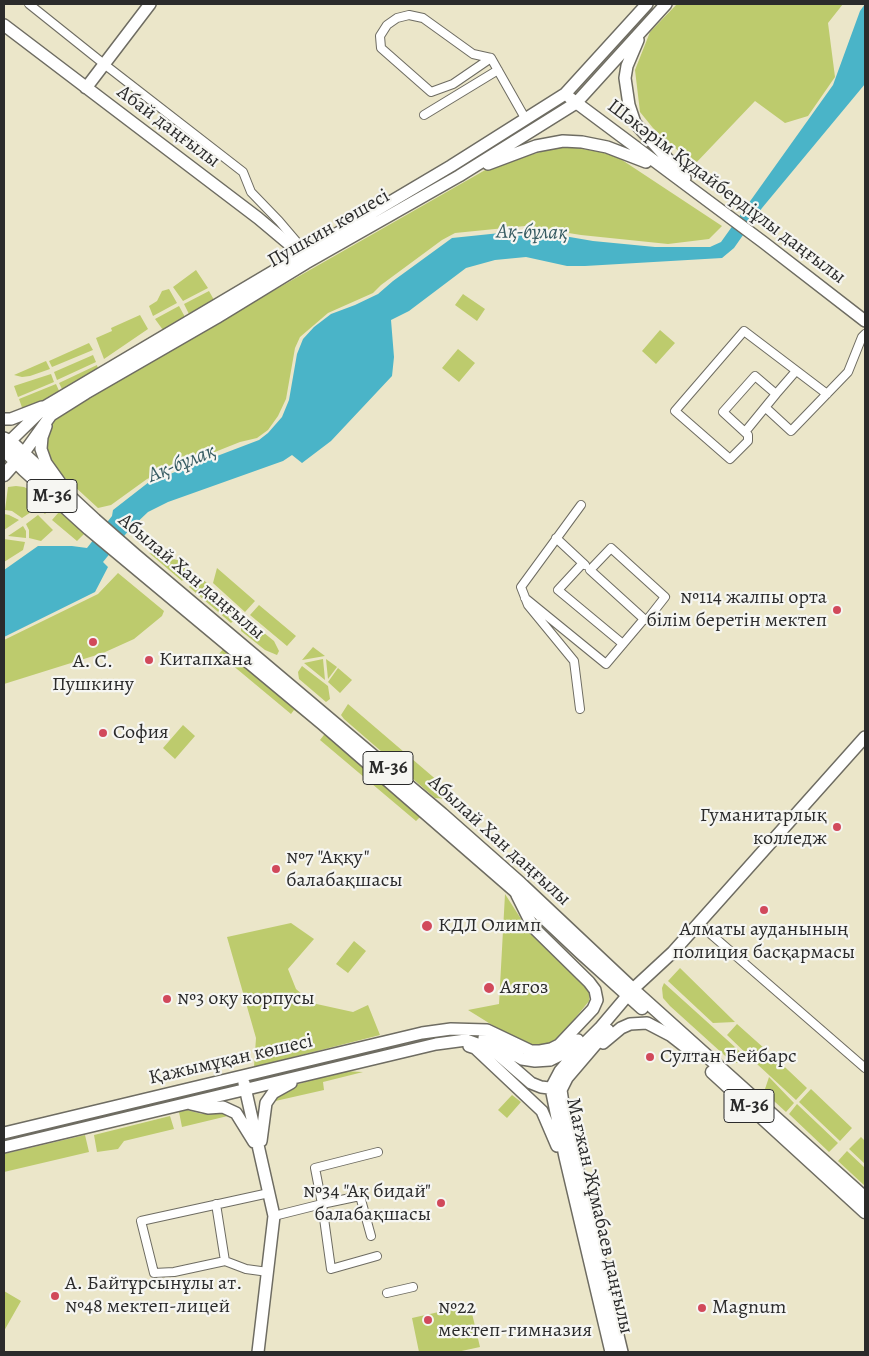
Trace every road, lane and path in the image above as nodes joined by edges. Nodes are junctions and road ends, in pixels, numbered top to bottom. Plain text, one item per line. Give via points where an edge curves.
1 (29, 4) edge
2 (150, 4) edge
3 (647, 4) edge
4 (666, 4) edge
5 (4, 25) edge
6 (643, 29) junction
7 (491, 58) junction
8 (104, 64) junction
9 (498, 70) junction
10 (86, 88) junction
11 (565, 94) junction
12 (576, 103) junction
13 (424, 116) dead end
14 (525, 118) junction
15 (665, 171) junction
16 (459, 176) junction
17 (699, 195) junction
18 (306, 258) junction
19 (865, 321) edge
20 (865, 334) edge
21 (796, 370) junction
22 (776, 394) junction
23 (827, 394) junction
24 (766, 408) junction
25 (48, 411) junction
26 (4, 419) edge
27 (745, 432) junction
28 (5, 444) edge
29 (19, 458) junction
30 (4, 475) edge
31 (71, 498) junction
32 (581, 505) dead end
33 (92, 524) junction
34 (556, 538) junction
35 (132, 558) junction
36 (583, 563) junction
37 (590, 570) junction
38 (525, 598) junction
39 (644, 619) junction
40 (623, 644) junction
41 (580, 709) dead end
42 (865, 737) edge
43 (513, 889) junction
44 (698, 923) junction
45 (633, 994) junction
46 (608, 1017) junction
47 (468, 1028) junction
48 (453, 1041) junction
49 (491, 1049) junction
50 (688, 1049) junction
51 (587, 1054) junction
52 (865, 1068) edge
53 (243, 1076) junction
54 (299, 1078) junction
55 (556, 1089) junction
56 (246, 1090) junction
57 (189, 1104) junction
58 (4, 1133) edge
59 (4, 1147) edge
60 (260, 1152) junction
61 (378, 1152) dead end
62 (565, 1157) junction
63 (269, 1193) junction
64 (865, 1198) edge
65 (216, 1204) junction
66 (322, 1204) junction
67 (865, 1212) edge
68 (274, 1216) junction
69 (372, 1236) dead end
70 (377, 1256) dead end
71 (225, 1261) junction
72 (268, 1272) junction
73 (413, 1287) dead end
74 (387, 1293) dead end
75 (258, 1352) edge
76 (611, 1352) edge
77 (622, 1352) edge

1 - 8 street
2 - 8 main road
3 - 11 main road, Пушкин көшесі
4 - 6 main road, Пушкин көшесі
5 - 10 main road, Абай даңғылы
6 - 12 main road, Пушкин көшесі
6 - 17 main road via 627,66 625,78 629,104 636,123
7 - 7 street via 473,54 423,18 408,15 396,18 380,36 381,48 431,92 452,84
7 - 9 street
8 - 10 main road
8 - 18 street via 243,172 250,192 279,221
9 - 13 street
9 - 14 street
10 - 18 main road, Абай даңғылы
11 - 12 main road, Шәкәрім Құдайбердіұлы даңғылы
11 - 14 main road, Пушкин көшесі
12 - 15 main road, Шәкәрім Құдайбердіұлы даңғылы
12 - 16 main road, Пушкин көшесі
14 - 18 main road, Пушкин көшесі
15 - 16 main road via 607,147 563,141 536,146
15 - 17 main road, Шәкәрім Құдайбердіұлы даңғылы
16 - 18 main road, Пушкин көшесі
17 - 19 main road, Шәкәрім Құдайбердіұлы даңғылы
18 - 25 main road, Пушкин көшесі
20 - 23 street via 848,372
21 - 22 street
21 - 23 street
21 - 27 street via 744,331 675,411 730,460 748,441
22 - 24 street
22 - 27 street via 755,376 723,412
23 - 24 street via 791,431
24 - 27 street
25 - 26 main road
25 - 28 main road, Пушкин көшесі
25 - 29 main road, Пушкин көшесі
25 - 31 main road via 41,449 46,463
28 - 29 main road, Абылай Хан даңғылы
29 - 30 main road, Пушкин көшесі / M-36
29 - 31 main road, Абылай Хан даңғылы / M-36
29 - 33 main road, Абылай Хан даңғылы / M-36
31 - 33 main road, Абылай Хан даңғылы / M-36
32 - 34 street
33 - 35 main road, Абылай Хан даңғылы / M-36
34 - 36 street
34 - 38 street via 521,587
35 - 43 main road, Абылай Хан даңғылы / M-36
35 - 45 main road, Абылай Хан даңғылы / M-36 via 442,814 520,883
36 - 37 street
36 - 40 street via 558,590
37 - 39 street
37 - 39 street via 611,548 665,597 647,620
38 - 40 street via 606,664
38 - 41 street via 574,661
39 - 40 street
42 - 44 main road
43 - 45 main road, Абылай Хан даңғылы / M-36
43 - 47 main road, Қажымұқан көшесі via 533,927 589,982 597,1000 593,1009 559,1045 540,1052 523,1048 487,1030
44 - 45 main road
44 - 52 street
45 - 46 main road
45 - 50 main road, Абылай Хан даңғылы / M-36
45 - 51 main road, Мағжан Жұмабаев даңғылы
45 - 64 main road, Абылай Хан даңғылы / M-36
46 - 47 main road via 597,1021 560,1056 543,1061 522,1059
46 - 55 main road via 560,1071
47 - 49 main road
47 - 53 main road, Қажымұқан көшесі via 424,1033
48 - 49 main road via 466,1040
48 - 54 main road, Қажымұқан көшесі
48 - 62 main road via 475,1048 542,1111
49 - 55 main road via 532,1083
50 - 51 main road via 657,1027 639,1023 621,1028
50 - 67 main road, Абылай Хан даңғылы / M-36
51 - 55 main road, Мағжан Жұмабаев даңғылы
53 - 56 main road
53 - 58 main road, Қажымұқан көшесі
54 - 56 main road, Қажымұқан көшесі
54 - 60 main road via 273,1094 266,1103
55 - 62 main road, Мағжан Жұмабаев даңғылы
55 - 77 main road, Мағжан Жұмабаев даңғылы
56 - 57 main road, Қажымұқан көшесі
56 - 60 main road
57 - 59 main road, Қажымұқан көшесі
57 - 60 main road via 223,1107 236,1113
60 - 63 main road
61 - 66 street via 315,1168
62 - 76 main road, Мағжан Жұмабаев даңғылы
63 - 65 street
63 - 68 main road
65 - 71 street
65 - 71 street via 141,1221 154,1273
66 - 68 street
66 - 69 street via 360,1196
66 - 70 street via 331,1269
68 - 72 main road
71 - 72 street via 246,1269
72 - 75 main road
73 - 74 street

